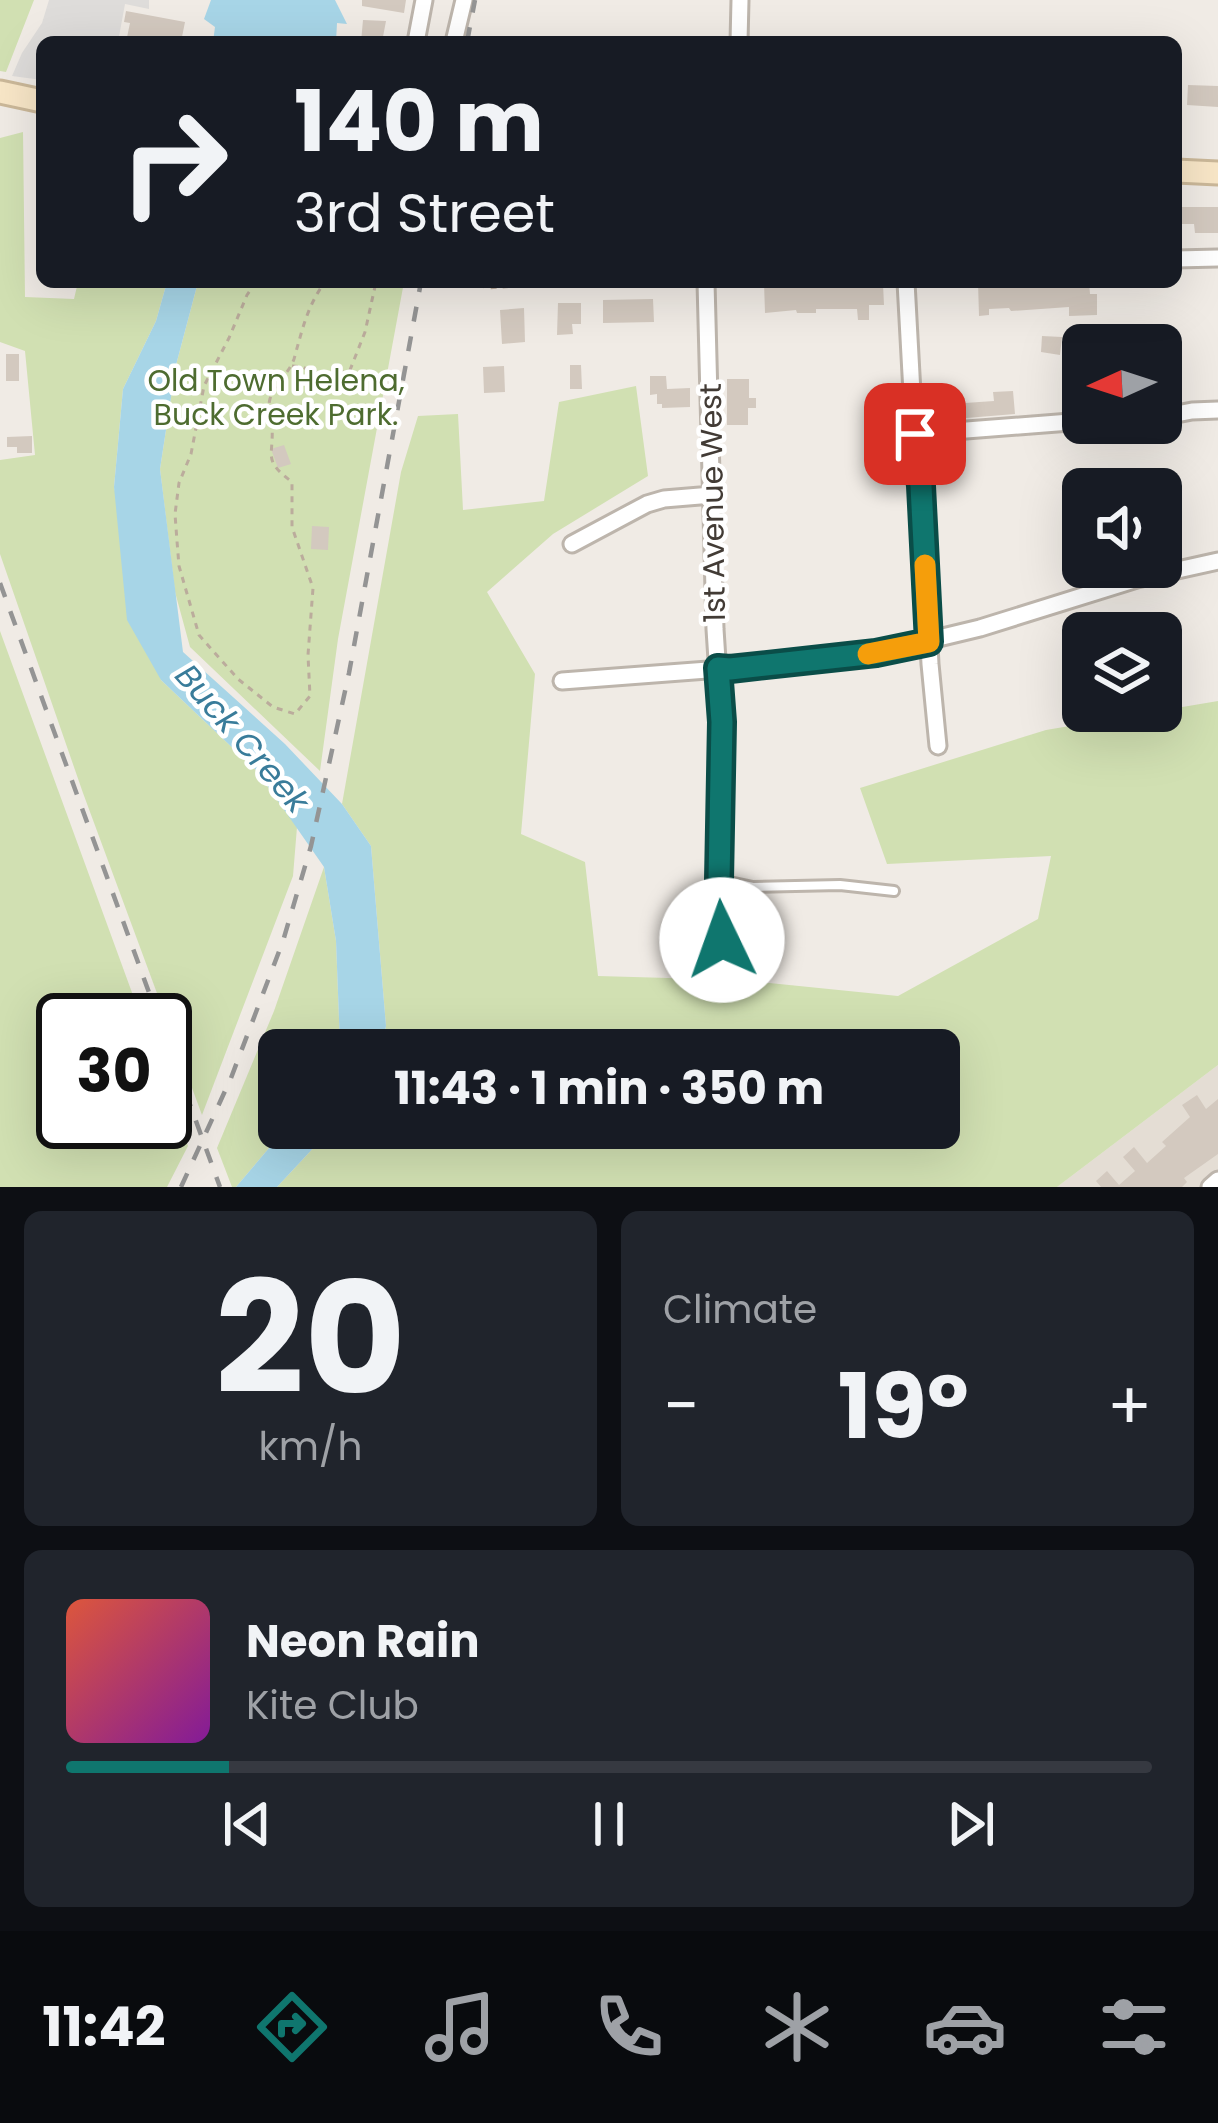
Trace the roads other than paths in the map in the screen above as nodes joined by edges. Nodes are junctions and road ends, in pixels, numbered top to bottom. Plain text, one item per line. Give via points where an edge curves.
1 (424, 0) edge
2 (464, 0) edge
3 (740, 0) edge
4 (417, 36) edge
5 (455, 36) edge
6 (739, 36) edge
7 (0, 92) edge
8 (36, 99) edge
9 (1182, 171) edge
10 (1218, 173) edge
11 (1218, 258) edge
12 (1182, 259) edge
13 (706, 288) edge
14 (906, 288) edge
15 (1218, 410) edge
16 (1182, 413) edge
17 (1062, 423) edge
18 (915, 434) junction
19 (712, 495) junction
20 (572, 544) dead end
21 (1218, 561) edge
22 (929, 642) junction
23 (718, 668) junction
24 (562, 681) dead end
25 (938, 746) dead end
26 (719, 880) junction
27 (894, 891) dead end
28 (722, 940) dead end
29 (1218, 1180) edge
30 (1210, 1187) edge

1 - 4 street
2 - 5 street
3 - 6 street
7 - 8 main road
9 - 10 main road
11 - 12 street
13 - 19 street, 1st Avenue West
14 - 18 street
15 - 16 street
17 - 18 street
18 - 22 street
19 - 20 street via 646,504
19 - 23 street, 1st Avenue West
21 - 22 street
22 - 23 street
22 - 25 street
23 - 24 street
23 - 26 street, 1st Avenue West
26 - 27 lane
26 - 28 street, 1st Avenue West
29 - 30 street

